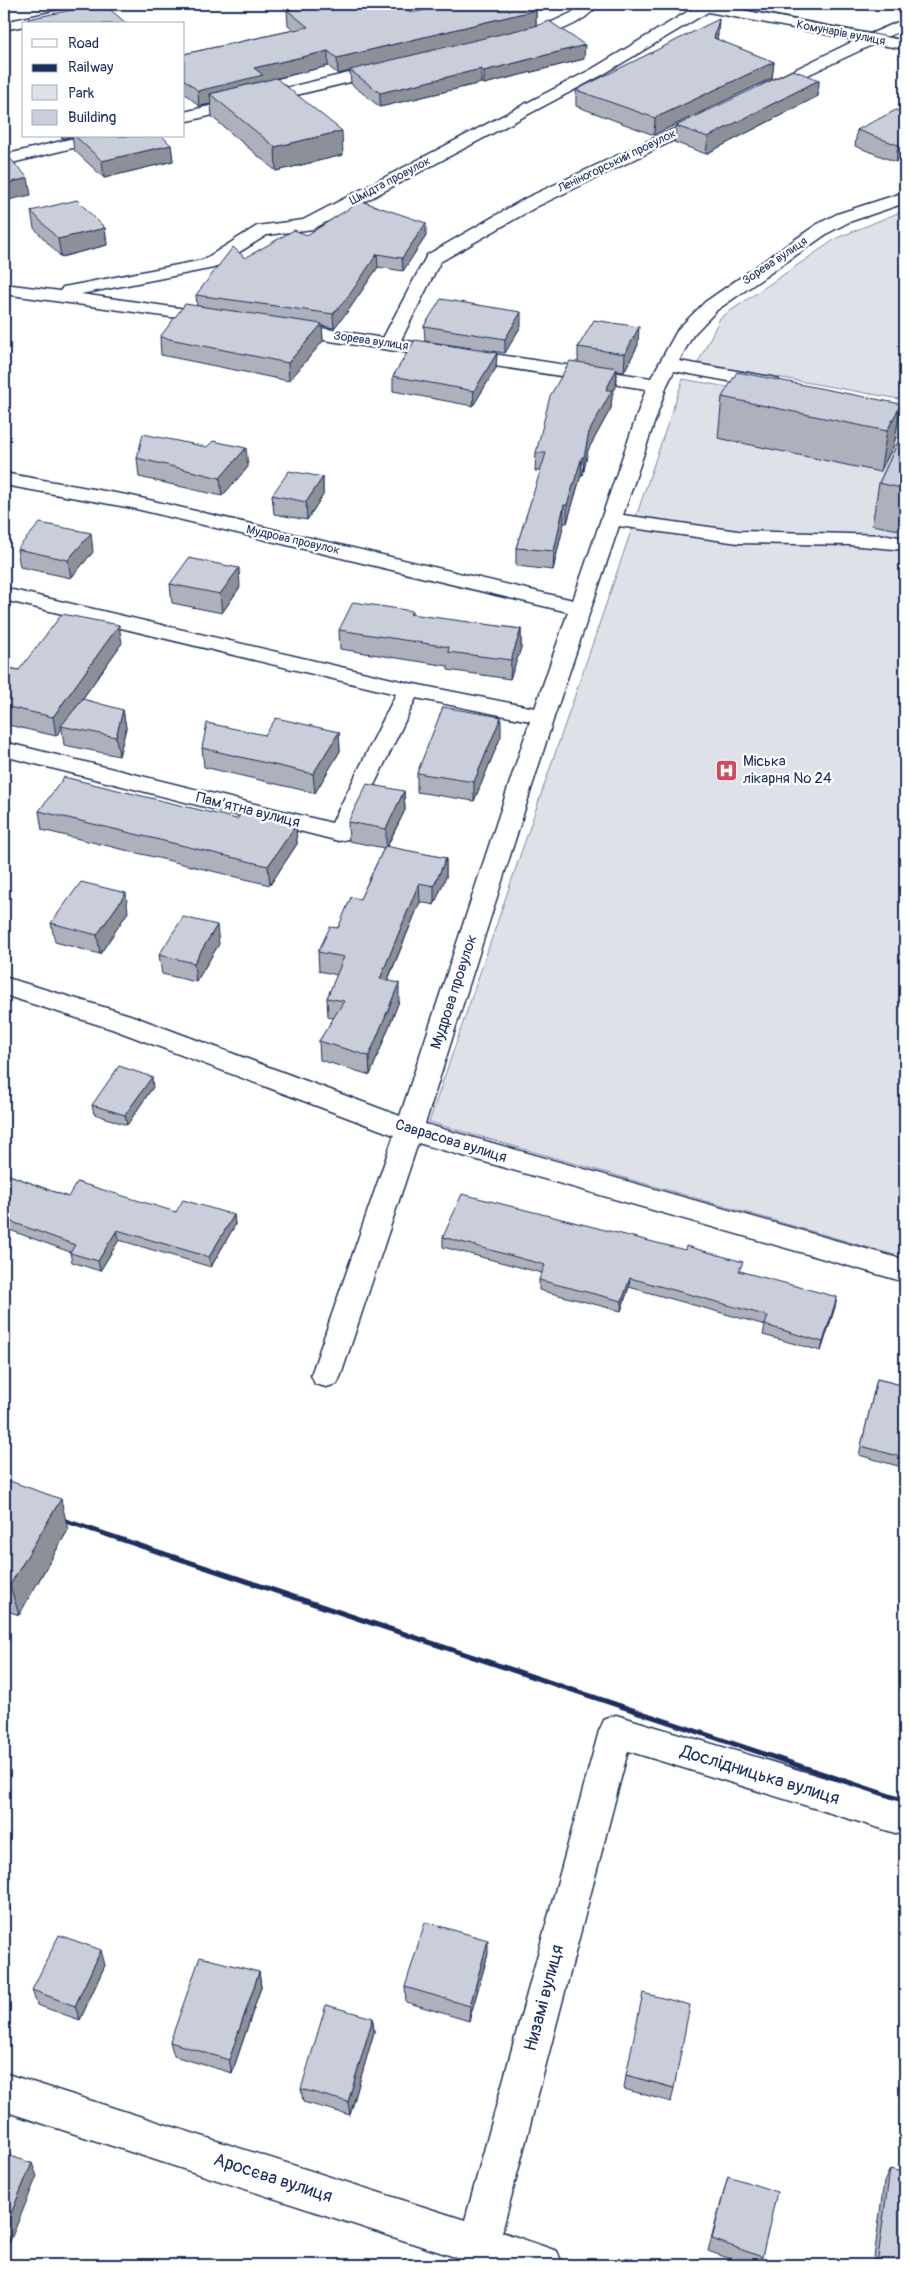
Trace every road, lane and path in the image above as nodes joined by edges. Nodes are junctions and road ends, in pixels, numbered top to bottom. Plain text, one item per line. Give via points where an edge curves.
1 (110, 4) edge
2 (591, 4) edge
3 (759, 4) edge
4 (701, 5) edge
5 (22, 22) edge
6 (23, 22) edge
7 (4, 26) edge
8 (900, 28) edge
9 (872, 39) junction
10 (504, 41) edge
11 (905, 45) edge
12 (398, 66) edge
13 (756, 95) edge
14 (720, 112) edge
15 (185, 117) edge
16 (95, 138) edge
17 (4, 160) edge
18 (905, 197) edge
19 (4, 289) edge
20 (47, 295) junction
21 (233, 321) edge
22 (262, 325) edge
23 (390, 343) junction
24 (662, 375) junction
25 (791, 387) edge
26 (4, 479) edge
27 (611, 519) junction
28 (905, 544) edge
29 (4, 594) edge
30 (580, 608) junction
31 (409, 690) junction
32 (543, 717) junction
33 (4, 749) edge
34 (4, 986) edge
35 (409, 1130) junction
36 (905, 1271) edge
37 (326, 1375) dead end
38 (616, 1731) joint
39 (905, 1819) edge
40 (4, 2092) edge
41 (476, 2254) edge
42 (543, 2265) edge

1 - 6 street
2 - 10 street via 581,14 534,34
3 - 8 street, Комунарів вулиця
4 - 9 street, Комунарів вулиця
4 - 20 street, Шмідта провулок via 597,72 307,225 263,230 208,264
5 - 7 street
8 - 9 street
9 - 11 street, Комунарів вулиця
9 - 13 street
12 - 15 street
14 - 23 street, Леніногорський провулок via 532,202 433,259
16 - 17 street
18 - 24 street, Зорева вулиця via 843,218 822,229 711,306 685,333
19 - 20 street
20 - 21 street
22 - 23 street, Зорева вулиця
23 - 24 street, Зорева вулиця
24 - 25 street
24 - 27 street, Мудрова провулок
26 - 30 street, Мудрова провулок via 132,502
27 - 28 street via 754,538 876,539
27 - 30 street, Мудрова провулок
29 - 31 street
30 - 32 street, Мудрова провулок
31 - 32 street
31 - 33 street, Пам’ятна вулиця via 339,833
32 - 35 street, Мудрова провулок
34 - 35 street, Саврасова вулиця via 121,1022
35 - 36 street, Саврасова вулиця
35 - 37 street, Мудрова провулок
38 - 39 street, Дослідницька вулиця
38 - 41 street, Низамі вулиця
40 - 41 street, Аросєва вулиця
41 - 42 street, Аросєва вулиця

